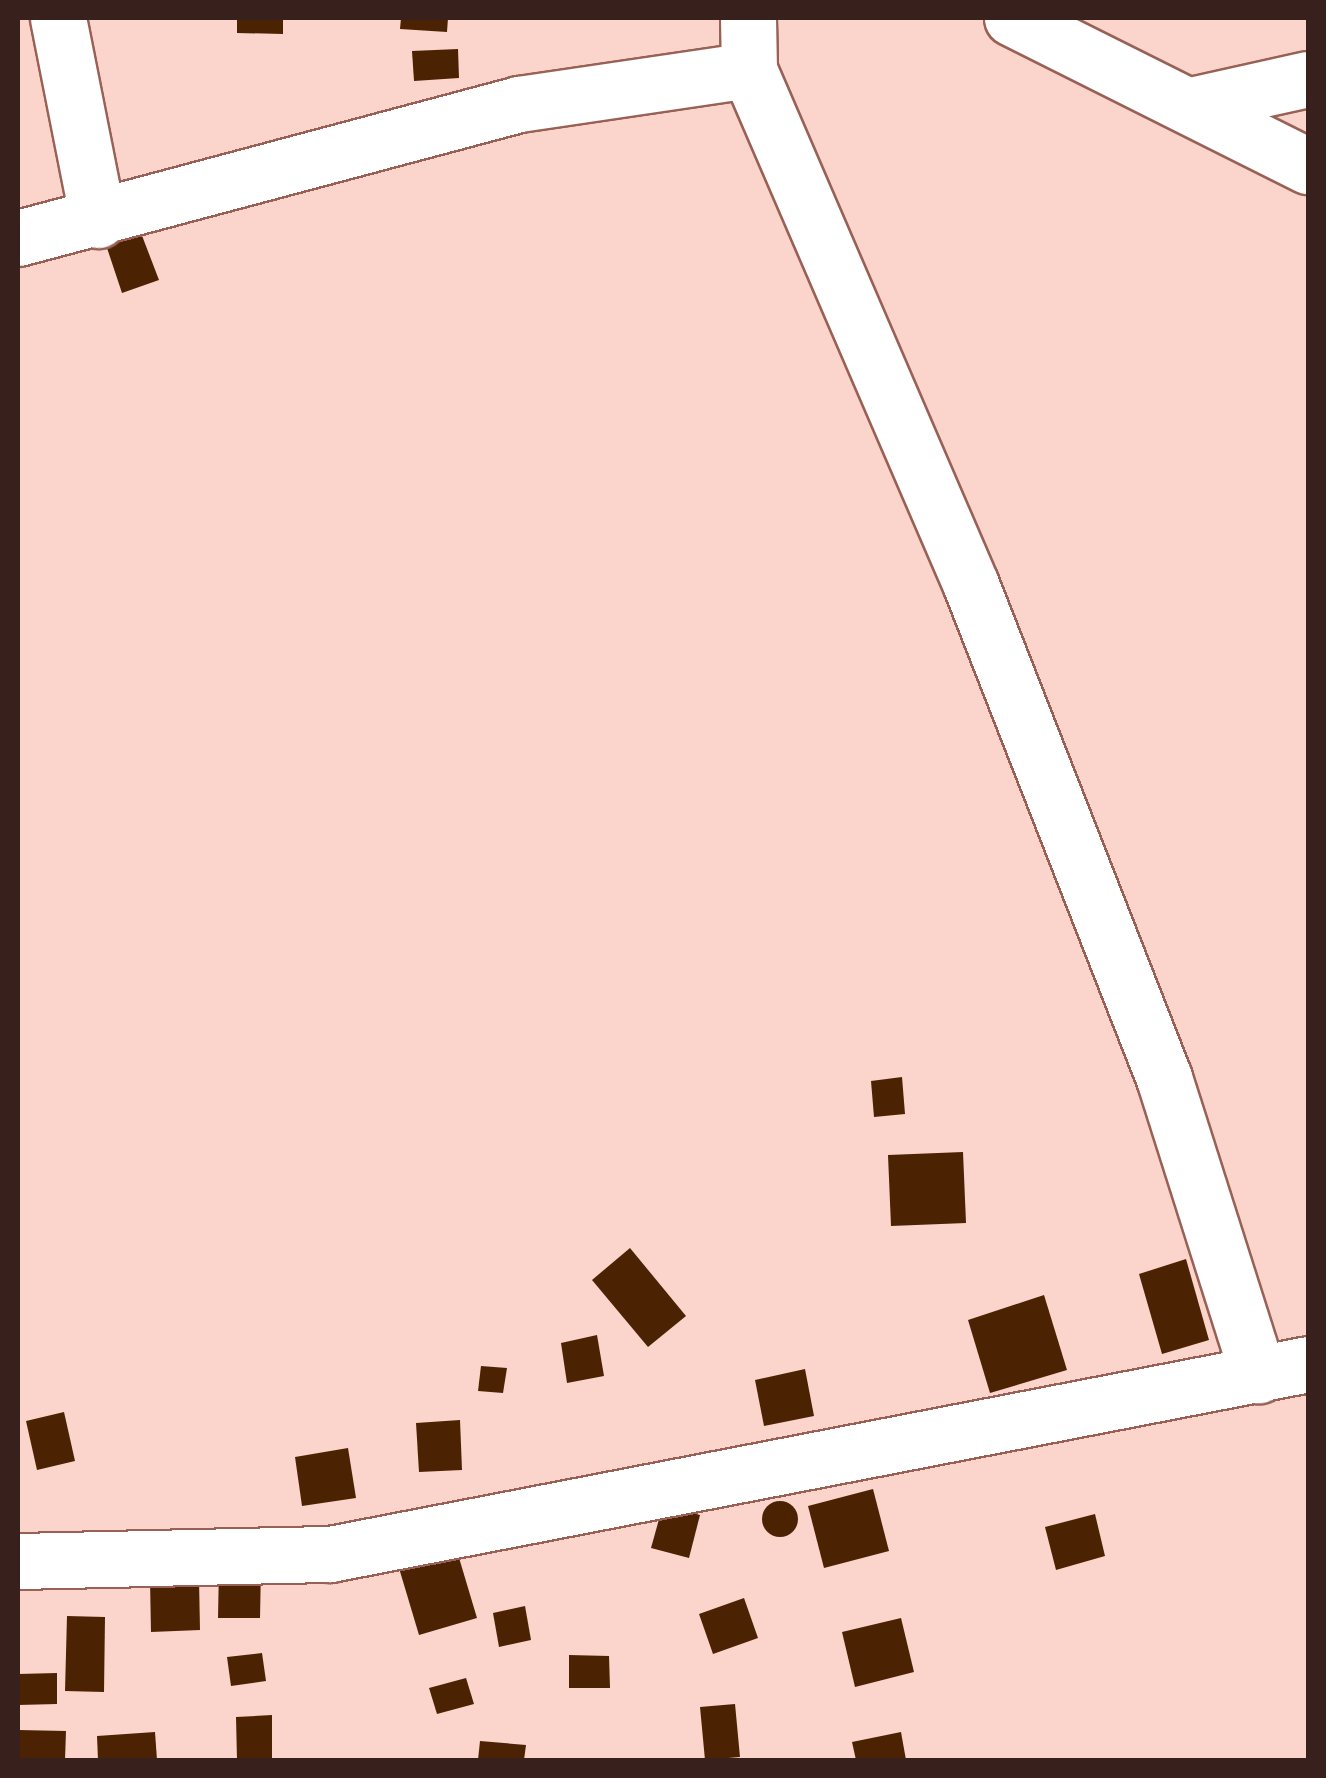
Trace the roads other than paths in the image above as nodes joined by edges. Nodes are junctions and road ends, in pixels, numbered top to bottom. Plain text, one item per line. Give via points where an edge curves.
1 (58, 18) edge
2 (1012, 18) edge
3 (1083, 30) edge
4 (748, 44) edge
5 (1308, 79) edge
6 (1195, 104) junction
7 (1308, 166) edge
8 (98, 220) junction
9 (18, 238) edge
10 (1283, 1370) edge
11 (18, 1561) edge

1 - 8 street
2 - 3 street
3 - 6 street
4 - 8 street
4 - 10 street
5 - 6 street
6 - 7 street
8 - 9 street
10 - 11 street via 330,1554

